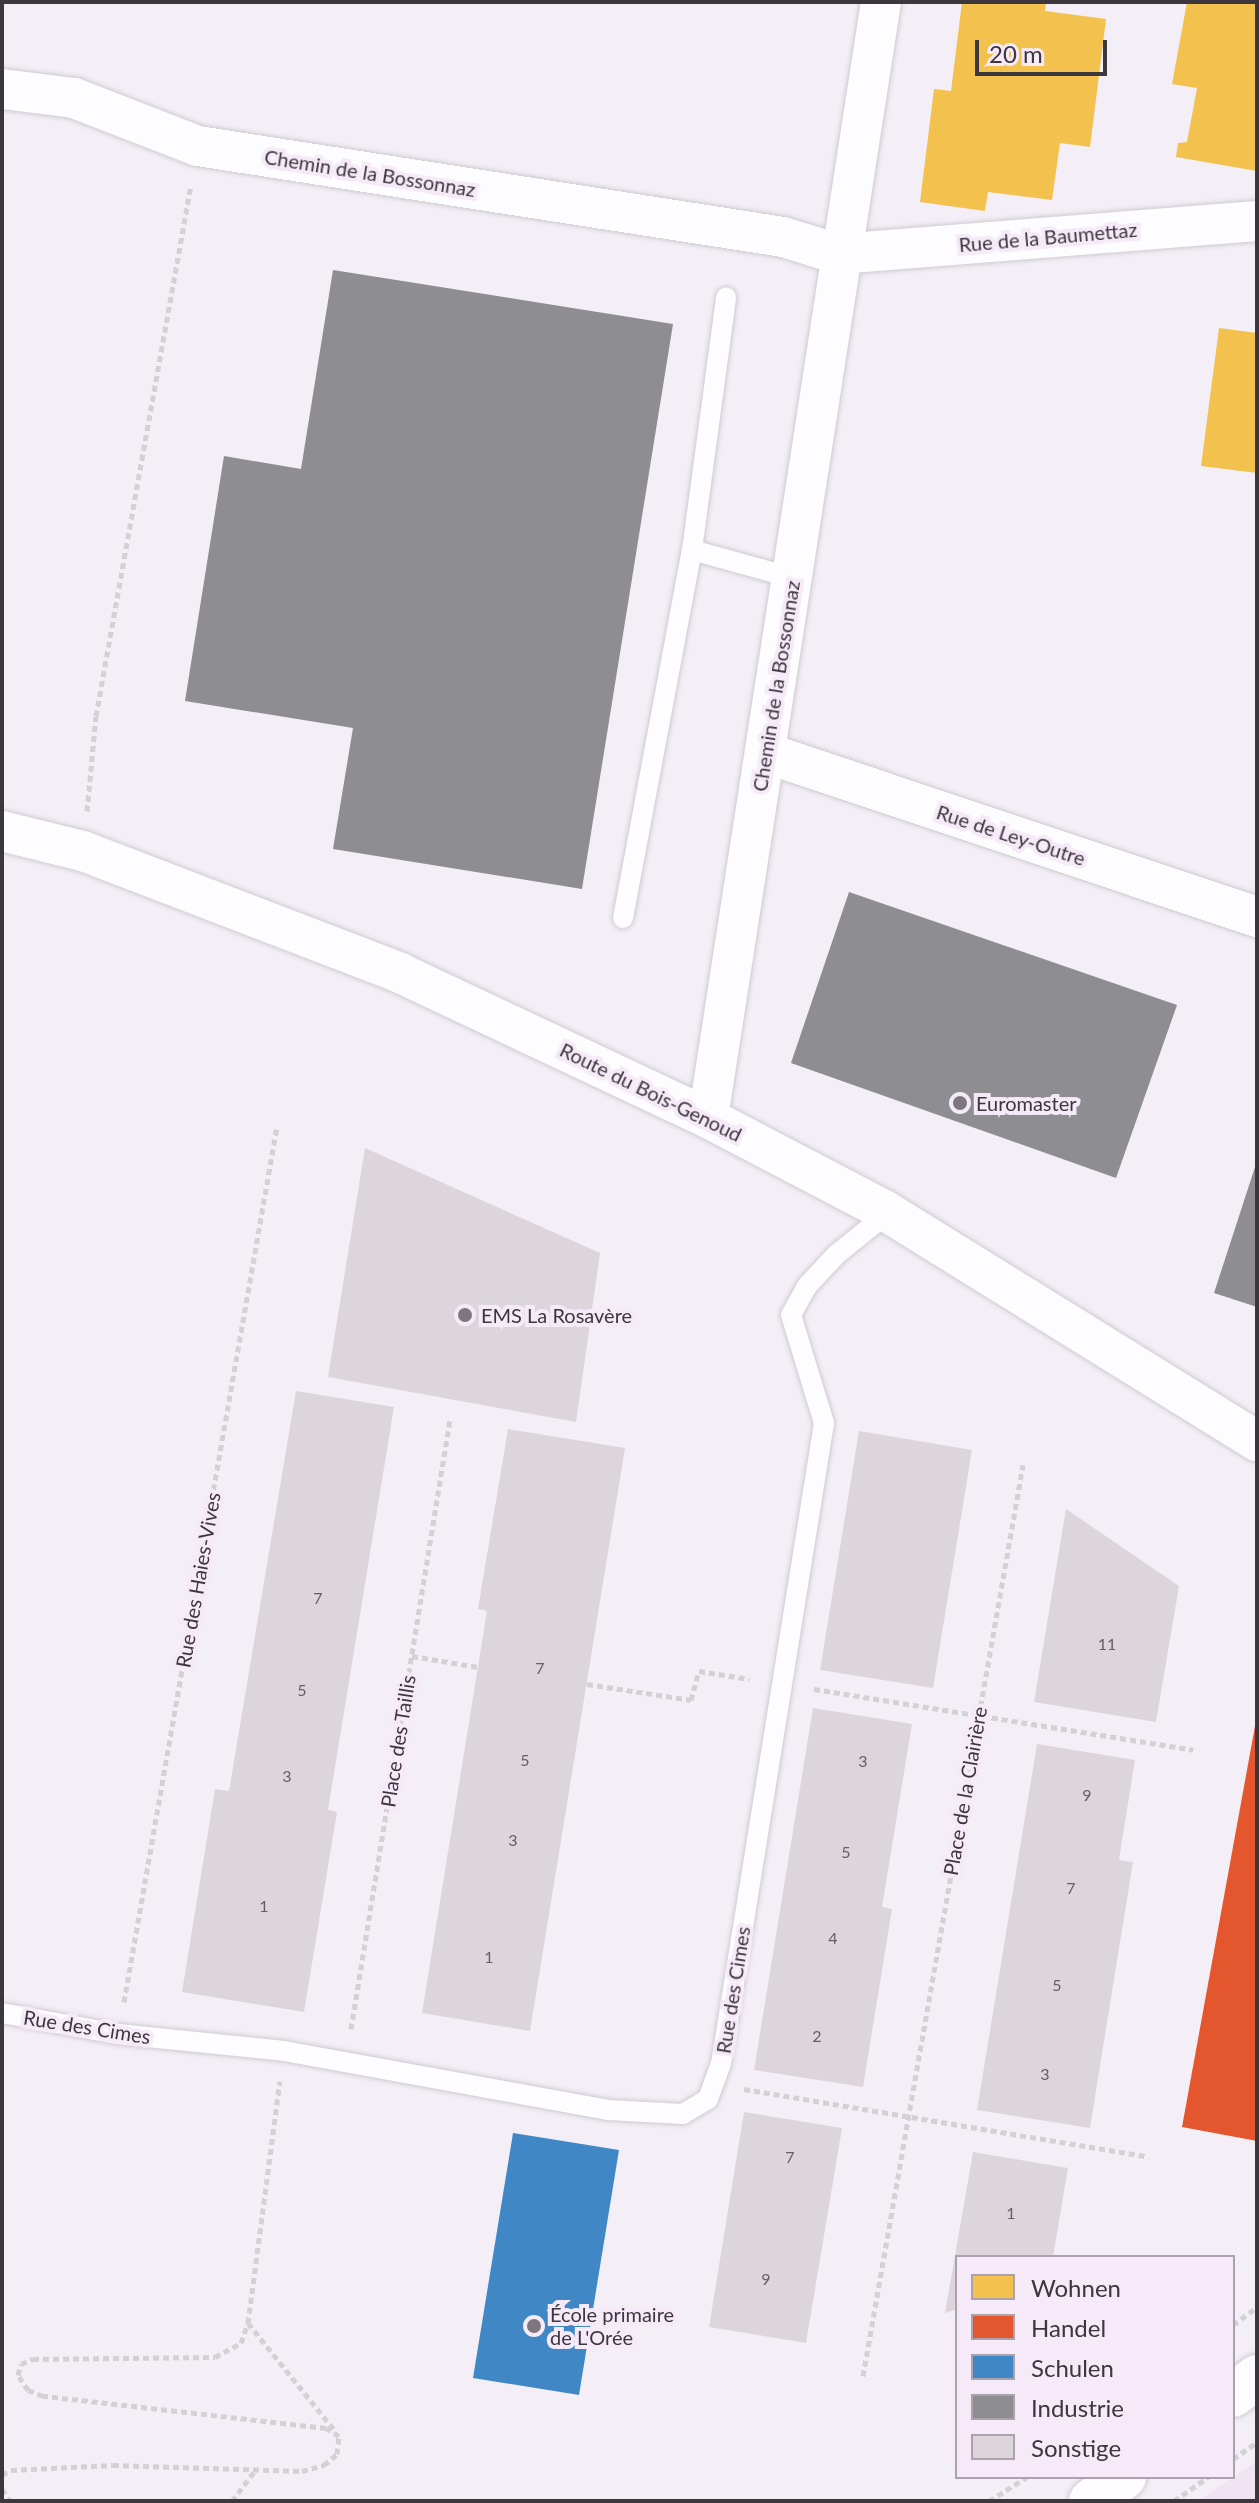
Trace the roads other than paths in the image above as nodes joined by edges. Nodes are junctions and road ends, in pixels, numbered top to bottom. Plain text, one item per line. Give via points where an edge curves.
1 (881, 2) edge
2 (2, 89) edge
3 (1257, 221) edge
4 (838, 254) junction
5 (726, 297) dead end
6 (692, 550) junction
7 (793, 578) junction
8 (766, 753) junction
9 (2, 831) edge
10 (1257, 917) edge
11 (623, 918) dead end
12 (708, 1118) junction
13 (888, 1213) junction
14 (1257, 1441) edge
15 (2, 2013) edge
16 (1257, 2377) edge
17 (1235, 2394) edge
18 (1121, 2479) edge
19 (1091, 2501) edge

1 - 4 street, Chemin de la Bossonnaz
2 - 4 street, Chemin de la Bossonnaz via 74,98 198,146 783,237
3 - 4 street, Rue de la Baumettaz
4 - 7 street, Chemin de la Bossonnaz
5 - 6 lane
6 - 7 lane
6 - 11 lane
7 - 8 street, Chemin de la Bossonnaz
8 - 10 street, Rue de Ley-Outre
8 - 12 street, Chemin de la Bossonnaz
9 - 12 street, Route du Bois-Genoud via 83,851 400,973
12 - 13 street, Route du Bois-Genoud
13 - 14 street, Route du Bois-Genoud
13 - 15 lane, Rue des Cimes via 837,1254 807,1286 791,1315 824,1423 708,2099 683,2114 653,2115 284,2051 118,2034
16 - 17 main road
18 - 19 main road

